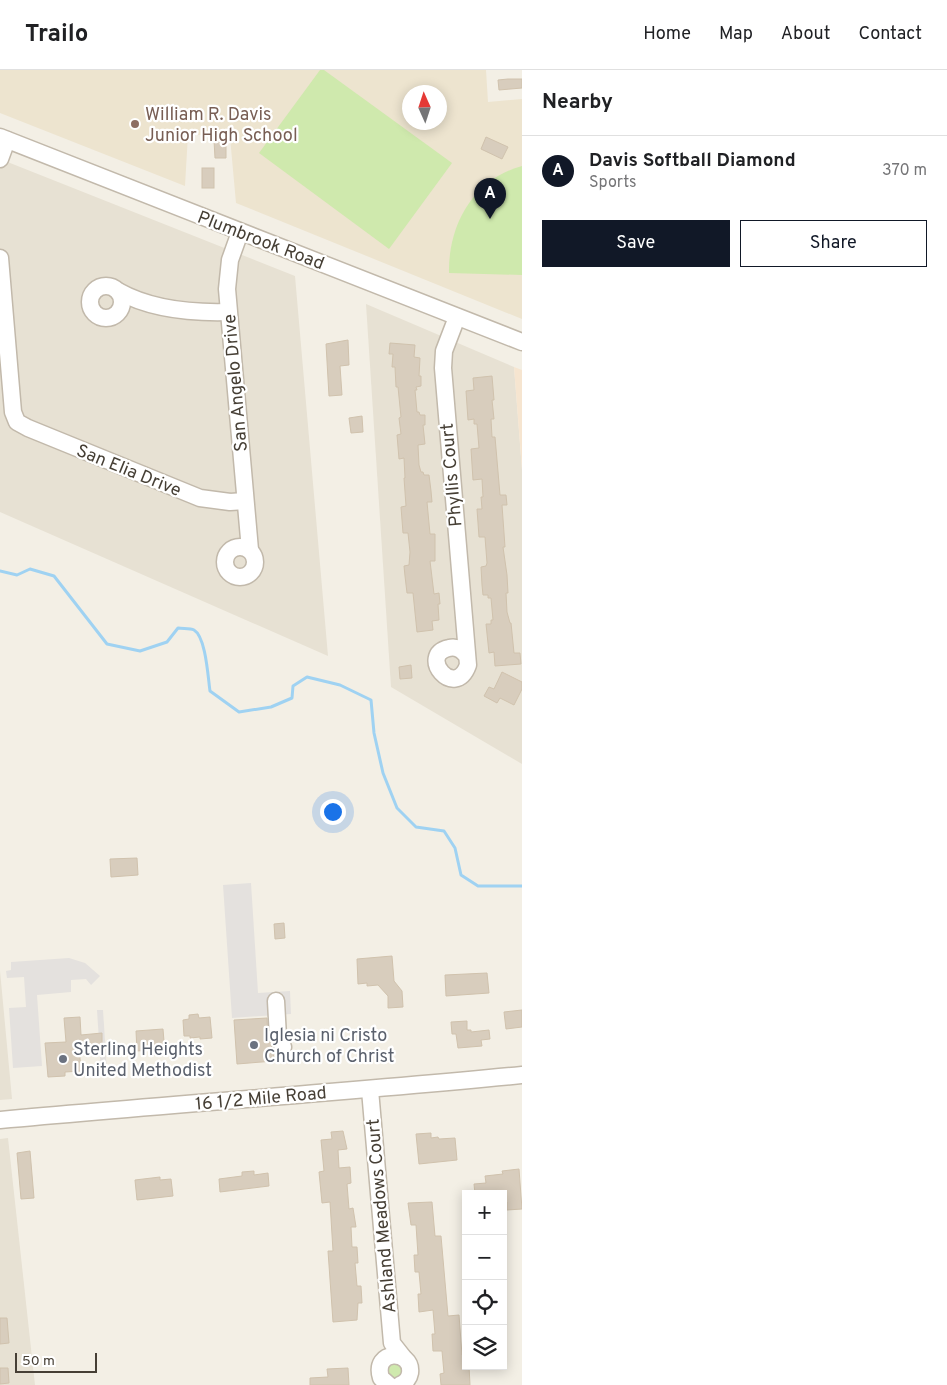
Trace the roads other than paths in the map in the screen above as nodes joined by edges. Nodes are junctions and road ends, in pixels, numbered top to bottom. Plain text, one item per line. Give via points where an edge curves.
1 (4, 139) edge
2 (0, 159) edge
3 (240, 232) junction
4 (0, 258) edge
5 (118, 291) junction
6 (136, 299) junction
7 (120, 310) junction
8 (228, 312) junction
9 (457, 317) junction
10 (522, 342) edge
11 (245, 501) junction
12 (244, 544) dead end
13 (461, 646) dead end
14 (276, 1001) dead end
15 (283, 1047) dead end
16 (522, 1075) edge
17 (370, 1090) junction
18 (0, 1120) edge
19 (392, 1343) junction
20 (403, 1358) junction
21 (384, 1359) junction
22 (389, 1385) edge
23 (400, 1385) edge

1 - 2 street
1 - 3 street, Plumbrook Road
3 - 8 street, San Angelo Drive via 230,260
3 - 9 street, Plumbrook Road
4 - 11 street, San Elia Drive via 13,412 17,422 200,498
5 - 6 street
5 - 7 street via 122,300
5 - 7 street via 104,286 95,291 91,300 93,310 101,316 111,317
6 - 7 street
6 - 8 street via 186,312
8 - 11 street, San Angelo Drive
9 - 10 street, Plumbrook Road
9 - 13 street, Phyllis Court via 444,351 443,368
11 - 12 street, San Angelo Drive
14 - 15 street via 278,1037
16 - 17 street, 16 1/2 Mile Road
17 - 18 street, 16 1/2 Mile Road
17 - 19 street, Ashland Meadows Court
19 - 20 street
19 - 21 street
20 - 21 street via 393,1355
20 - 23 street via 410,1370 408,1380
21 - 22 street via 379,1373

